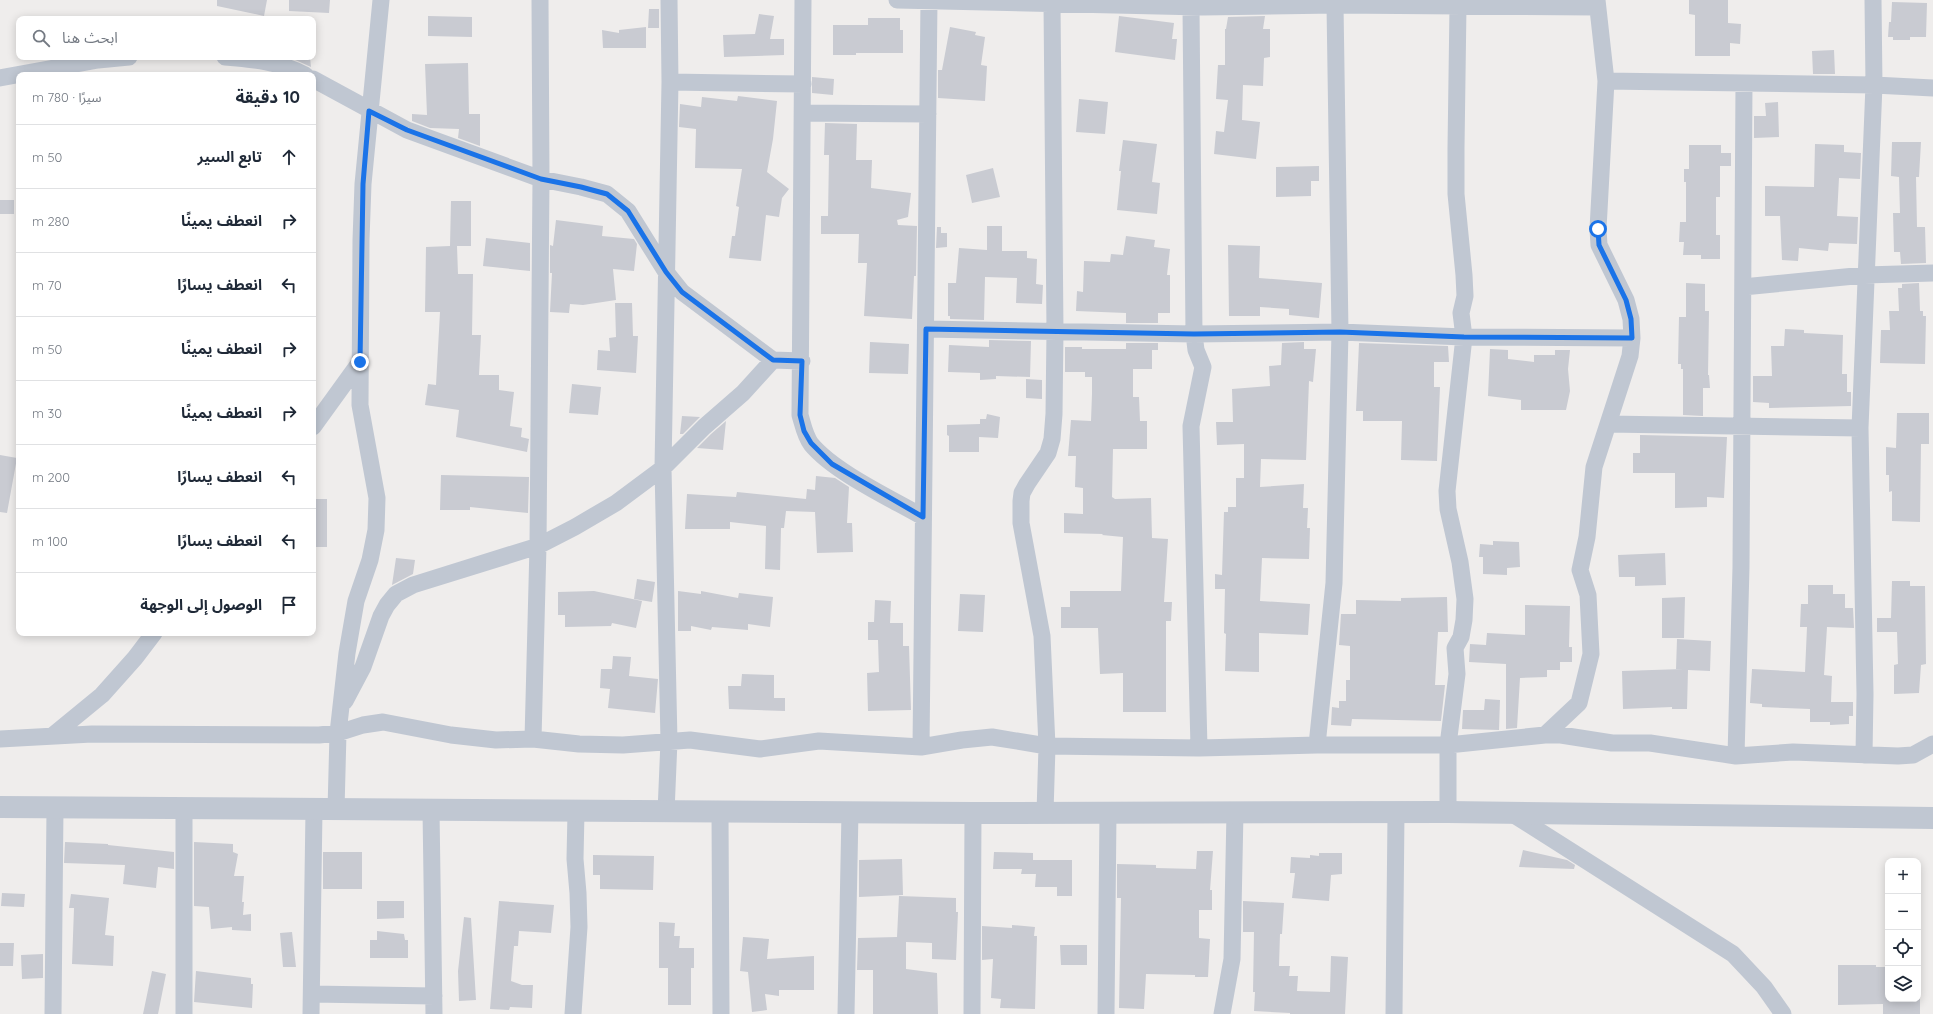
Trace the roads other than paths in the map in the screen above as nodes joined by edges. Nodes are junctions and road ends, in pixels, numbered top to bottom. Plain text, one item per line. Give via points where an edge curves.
1 (381, 0) edge
2 (540, 0) edge
3 (669, 0) edge
4 (803, 0) edge
5 (896, 0) edge
6 (928, 0) edge
7 (1873, 0) edge
8 (1052, 4) junction
9 (1597, 4) edge
10 (1198, 5) edge
11 (1335, 5) junction
12 (1458, 6) junction
13 (98, 60) edge
14 (258, 60) edge
15 (33, 72) edge
16 (300, 72) edge
17 (16, 75) edge
18 (0, 78) edge
19 (1606, 80) junction
20 (316, 82) edge
21 (670, 82) junction
22 (1744, 83) junction
23 (803, 84) junction
24 (1874, 85) junction
25 (1933, 88) edge
26 (369, 111) junction
27 (802, 113) junction
28 (928, 114) junction
29 (541, 179) junction
30 (666, 272) junction
31 (1933, 273) edge
32 (1865, 274) junction
33 (1743, 287) junction
34 (926, 329) junction
35 (1055, 331) junction
36 (1340, 332) junction
37 (1194, 334) junction
38 (1464, 337) junction
39 (1632, 338) junction
40 (773, 360) junction
41 (802, 361) junction
42 (360, 362) junction
43 (316, 424) edge
44 (1608, 424) junction
45 (1742, 427) junction
46 (1860, 428) junction
47 (663, 468) junction
48 (923, 517) junction
49 (538, 546) junction
50 (152, 636) edge
51 (340, 711) junction
52 (338, 733) junction
53 (1545, 735) junction
54 (52, 736) junction
55 (0, 739) edge
56 (533, 740) junction
57 (669, 741) junction
58 (1933, 744) edge
59 (1317, 745) junction
60 (1448, 745) junction
61 (1047, 746) junction
62 (921, 747) junction
63 (1199, 748) junction
64 (1864, 755) junction
65 (1736, 756) junction
66 (0, 807) edge
67 (55, 808) junction
68 (184, 809) junction
69 (314, 810) junction
70 (336, 810) junction
71 (431, 810) junction
72 (576, 812) junction
73 (666, 812) junction
74 (720, 812) junction
75 (850, 812) junction
76 (1235, 812) junction
77 (1448, 812) junction
78 (973, 813) junction
79 (1045, 813) junction
80 (1108, 813) junction
81 (1396, 813) junction
82 (1511, 813) junction
83 (1933, 818) edge
84 (312, 994) junction
85 (434, 996) junction
86 (53, 1014) edge
87 (184, 1014) edge
88 (311, 1014) edge
89 (434, 1014) edge
90 (573, 1014) edge
91 (721, 1014) edge
92 (846, 1014) edge
93 (972, 1014) edge
94 (1106, 1014) edge
95 (1222, 1014) edge
96 (1394, 1014) edge
97 (1783, 1014) edge

1 - 26 street
2 - 29 street
3 - 21 street
4 - 23 street
5 - 6 street
6 - 8 street
6 - 28 street
7 - 24 street
8 - 10 street
8 - 35 street
9 - 12 street
9 - 19 street
10 - 11 street
10 - 37 street
11 - 12 street
11 - 36 street
12 - 38 street via 1456,194 1464,275 1465,296 1461,313
13 - 15 street
14 - 16 street
17 - 18 street
19 - 22 street
19 - 39 street via 1599,245 1626,300
20 - 26 street
21 - 23 street
21 - 30 street
22 - 24 street
22 - 33 street
23 - 27 street
24 - 25 street
24 - 32 street
26 - 29 street via 407,130
26 - 42 street via 363,184
27 - 28 street
27 - 41 street
28 - 34 street
29 - 30 street via 607,194 628,211
29 - 49 street
30 - 40 street via 682,292
30 - 47 street
31 - 32 street
32 - 33 street
32 - 46 street
33 - 45 street
34 - 35 street
34 - 48 street
35 - 37 street
35 - 61 street via 1052,439 1048,453 1027,484 1021,501 1021,523 1042,636
36 - 37 street
36 - 38 street
36 - 59 street via 1334,583
37 - 63 street via 1196,350 1203,367 1191,426
38 - 39 street
38 - 60 street via 1447,491 1465,599 1464,620 1455,648 1457,674
39 - 44 street via 1630,356
40 - 41 street
40 - 47 street via 743,393
41 - 48 street via 800,415 804,431 811,443 832,464
42 - 43 street
42 - 51 street via 360,405 377,498 376,530 370,560 356,601
44 - 45 street
44 - 53 street via 1594,467 1587,537 1580,570 1588,596 1591,654 1579,703
45 - 46 street
45 - 65 street
46 - 64 street
47 - 49 street via 616,503
47 - 57 street
48 - 62 street
49 - 51 street via 413,585 396,594 381,616 363,667
49 - 56 street
50 - 54 street via 102,695
51 - 52 street
52 - 54 street
52 - 56 street via 383,722 451,735 496,740
52 - 70 street
53 - 60 street
53 - 65 street via 1650,743
54 - 55 street
56 - 57 street via 616,745
57 - 62 street via 690,740 760,749 819,741
57 - 73 street
58 - 64 street via 1913,755
59 - 60 street
59 - 63 street
60 - 77 street
61 - 62 street via 992,737
61 - 63 street
61 - 79 street
64 - 65 street via 1793,752
66 - 67 street
67 - 68 street
67 - 86 street
68 - 69 street
68 - 87 street
69 - 70 street
69 - 84 street
70 - 71 street
71 - 72 street
71 - 85 street
72 - 73 street
72 - 90 street via 574,860 579,927
73 - 74 street
74 - 75 street
74 - 91 street
75 - 78 street
75 - 92 street
76 - 80 street
76 - 81 street
76 - 95 street via 1232,959
77 - 81 street
77 - 82 street
78 - 79 street
78 - 93 street
79 - 80 street
80 - 94 street
81 - 96 street
82 - 83 street
82 - 97 street via 1733,954 1764,987
84 - 85 street
84 - 88 street
85 - 89 street

